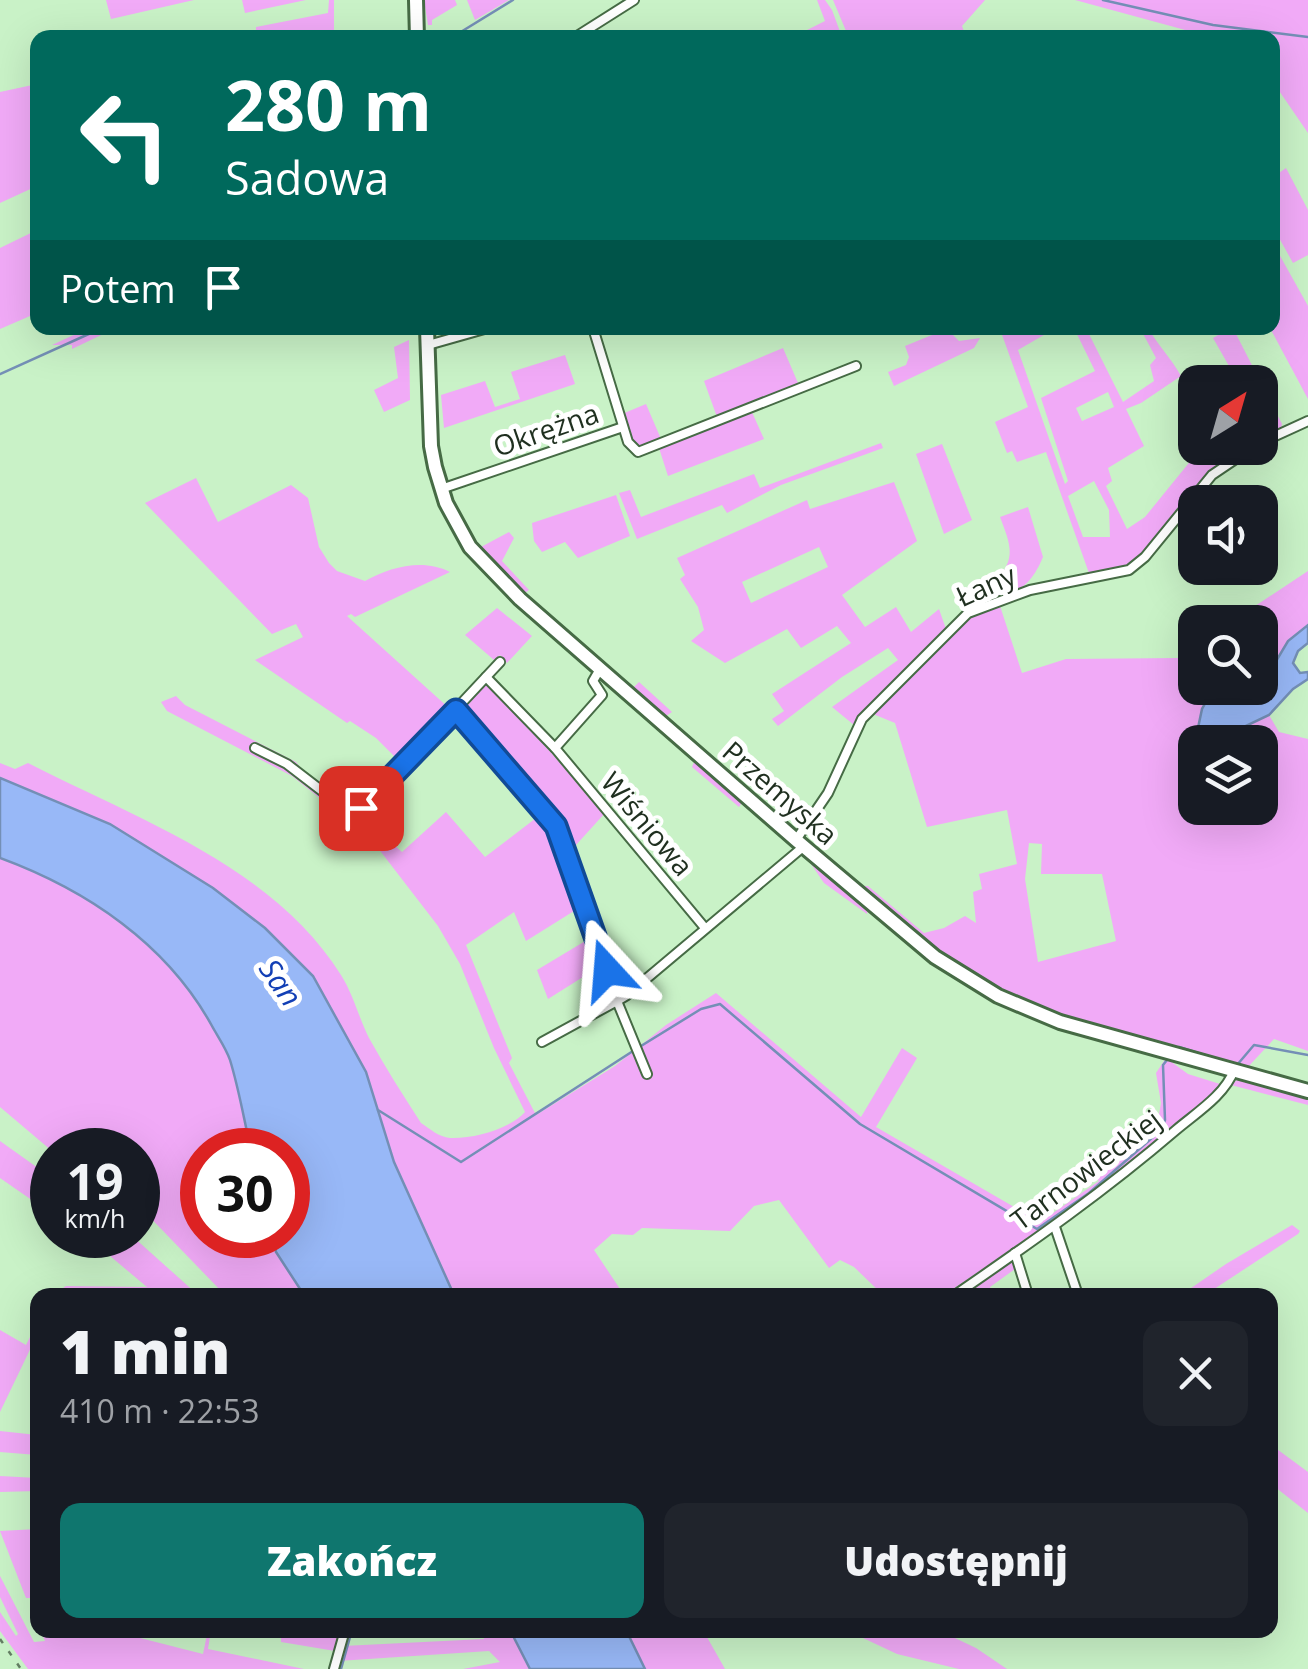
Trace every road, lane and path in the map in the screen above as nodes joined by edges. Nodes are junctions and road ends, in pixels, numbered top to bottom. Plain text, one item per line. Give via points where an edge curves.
1 (416, 0) edge
2 (634, 0) edge
3 (416, 30) edge
4 (587, 30) edge
5 (427, 335) edge
6 (463, 335) edge
7 (595, 335) edge
8 (428, 345) junction
9 (856, 366) dead end
10 (1308, 421) edge
11 (623, 427) junction
12 (1278, 435) edge
13 (1228, 465) edge
14 (442, 489) junction
15 (500, 662) dead end
16 (600, 669) junction
17 (486, 676) junction
18 (456, 710) junction
19 (256, 748) dead end
20 (554, 748) junction
21 (800, 843) junction
22 (705, 928) junction
23 (617, 1000) junction
24 (542, 1042) dead end
25 (1234, 1070) junction
26 (646, 1074) dead end
27 (1308, 1091) edge
28 (1056, 1227) junction
29 (1014, 1253) junction
30 (965, 1288) edge
31 (1026, 1288) edge
32 (1076, 1288) edge
33 (343, 1638) edge
34 (334, 1669) edge

1 - 3 main road
2 - 4 street
5 - 8 main road, Przemyska
6 - 8 street
7 - 11 street, Okrężna
8 - 14 main road, Przemyska via 431,446
9 - 11 street via 638,452
10 - 12 street
11 - 14 street, Okrężna
13 - 21 street, Łany via 1129,570 1030,590 968,613 862,719
14 - 16 main road, Przemyska via 454,521 483,563
15 - 17 street
16 - 20 street via 593,681 602,695
16 - 21 main road, Przemyska
17 - 18 street
17 - 20 street, Wiśniowa
18 - 19 street via 352,814
18 - 23 street via 556,826
20 - 22 street, Wiśniowa
21 - 22 street, Łany
21 - 25 main road, Przemyska via 984,989 1060,1022
22 - 23 street, Łany
23 - 24 street, Łany
23 - 26 street
25 - 27 main road, Przemyska
25 - 28 street, Tarnowieckiej via 1208,1103
28 - 29 street, Tarnowieckiej
28 - 32 street
29 - 30 street, Tarnowieckiej
29 - 31 street
33 - 34 street

